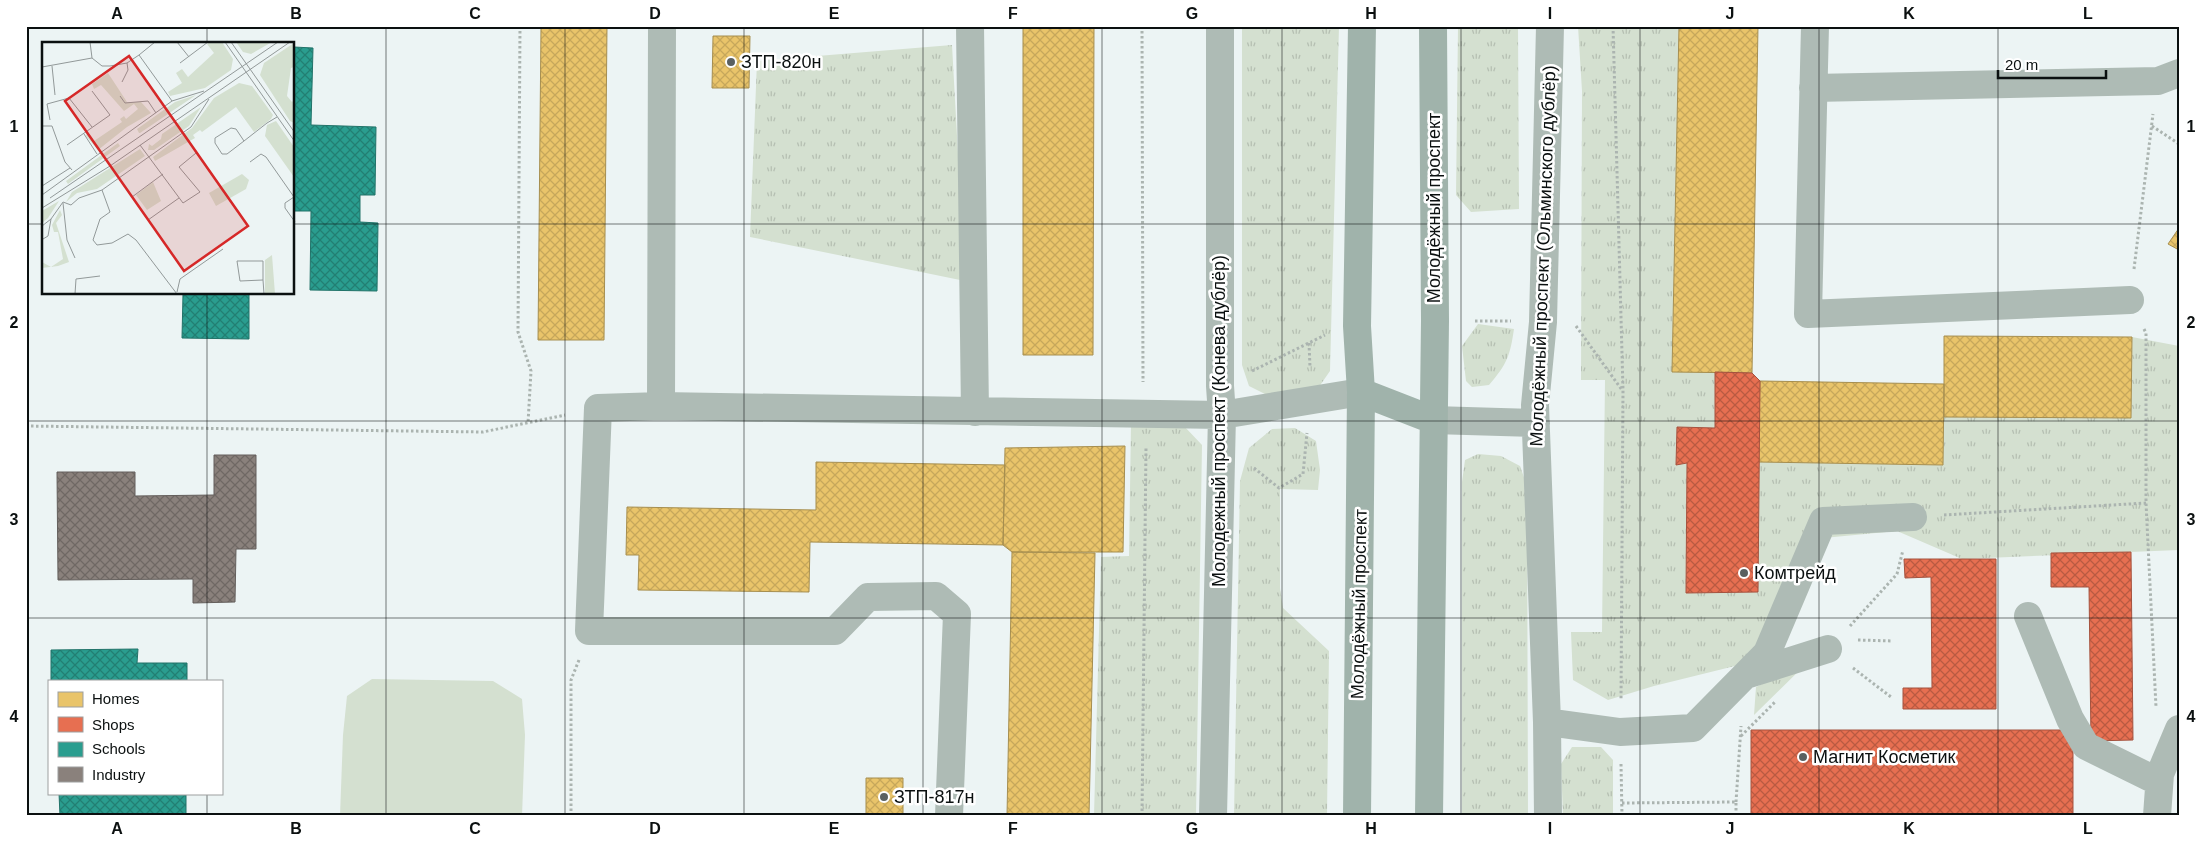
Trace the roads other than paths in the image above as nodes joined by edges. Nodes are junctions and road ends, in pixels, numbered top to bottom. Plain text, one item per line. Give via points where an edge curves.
1 (662, 26) edge
2 (970, 26) edge
3 (1220, 26) edge
4 (1362, 26) edge
5 (1433, 26) edge
6 (1550, 26) edge
7 (1814, 26) edge
8 (2179, 73) edge
9 (1813, 88) junction
10 (2130, 300) dead end
11 (1361, 392) junction
12 (661, 406) junction
13 (975, 412) junction
14 (1222, 415) junction
15 (1433, 420) junction
16 (1536, 423) junction
17 (1913, 517) road end
18 (2028, 616) dead end
19 (1836, 641) road end
20 (1745, 676) junction
21 (1547, 722) junction
22 (2179, 729) edge
23 (2159, 782) junction
24 (949, 816) edge
25 (1213, 816) edge
26 (1357, 816) edge
27 (1429, 816) edge
28 (1548, 816) edge
29 (2158, 816) edge

1 - 12 street
2 - 13 street
3 - 14 street, Молодежный проспект (Конева дублёр)
4 - 11 main road, Молодёжный проспект via 1357,326
5 - 15 main road, Молодёжный проспект
6 - 16 street, Молодёжный проспект (Ольминского дублёр) via 1543,322
7 - 9 street
8 - 9 street via 2158,81
9 - 10 street via 1808,314
11 - 14 street
11 - 15 main road
11 - 26 main road, Молодёжный проспект
12 - 13 street
12 - 24 street via 598,408 589,631 835,631 868,597 936,596 956,614
13 - 14 street
14 - 25 street, Молодежный проспект (Конева дублёр)
15 - 16 street
15 - 27 main road, Молодёжный проспект
16 - 21 street, Молодёжный проспект (Ольминского дублёр)
17 - 20 street via 1824,521 1767,653
18 - 23 street via 2070,719 2086,746
19 - 20 street
20 - 21 street via 1693,728 1620,732
21 - 28 street, Молодёжный проспект (Ольминского дублёр)
22 - 23 street
23 - 29 street

